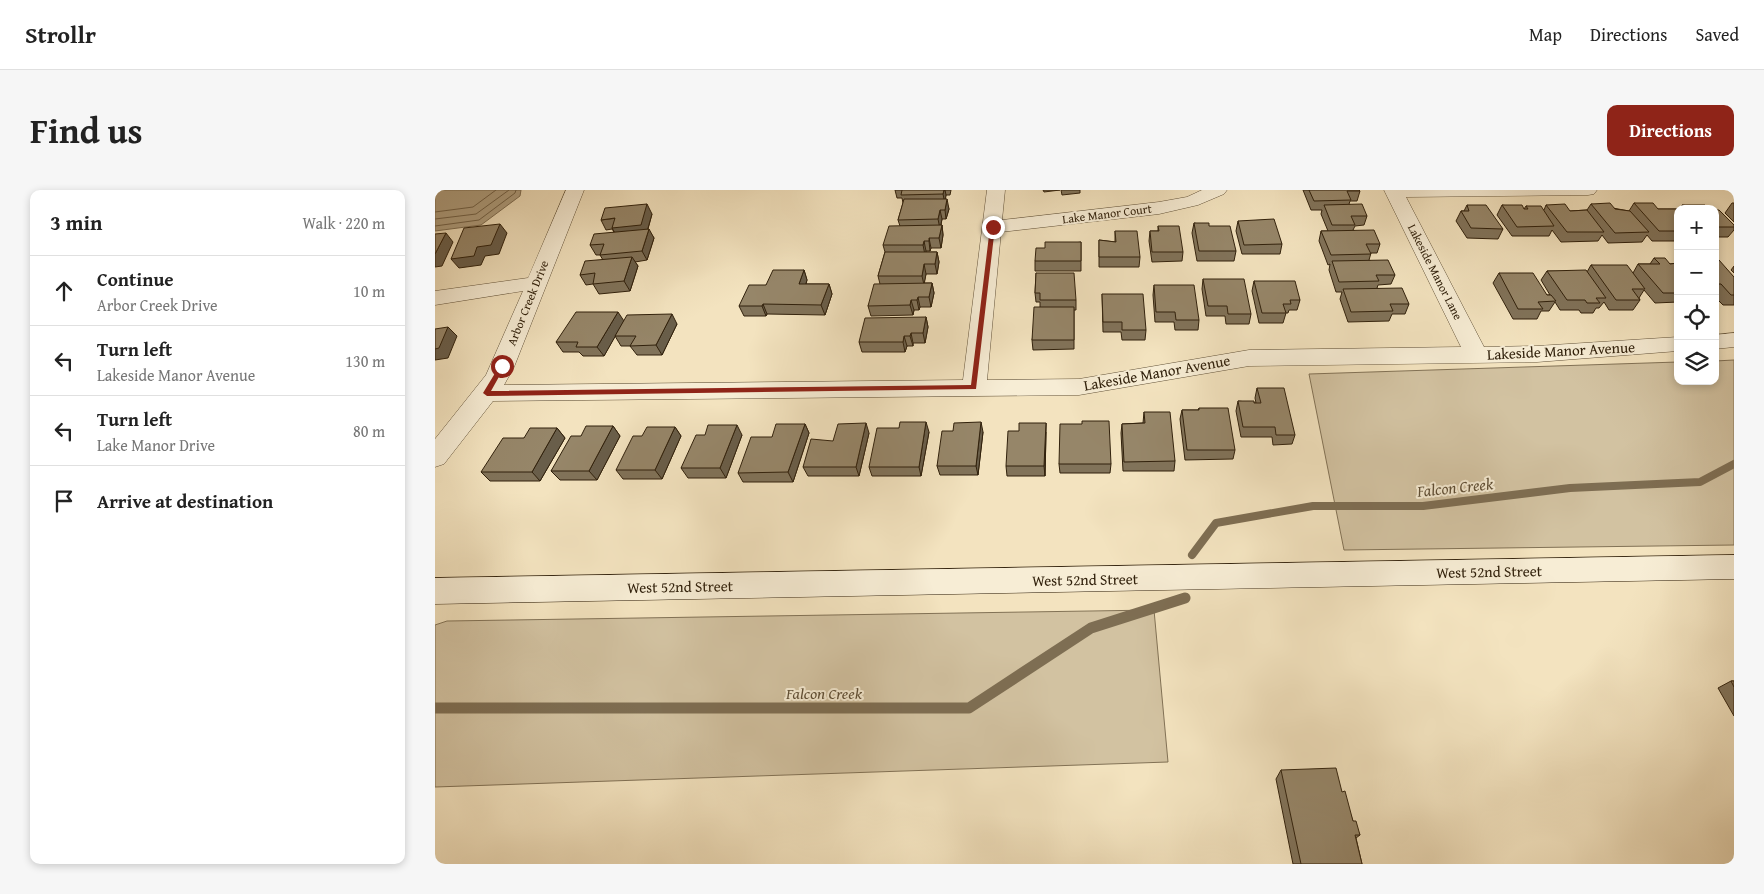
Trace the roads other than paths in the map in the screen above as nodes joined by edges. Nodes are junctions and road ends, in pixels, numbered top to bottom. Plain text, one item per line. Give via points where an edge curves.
1 (575, 190) edge
2 (996, 190) edge
3 (1218, 190) edge
4 (1588, 190) edge
5 (1394, 191) edge
6 (993, 227) junction
7 (537, 283) junction
8 (435, 298) edge
9 (1734, 340) edge
10 (1719, 342) edge
11 (1674, 344) edge
12 (1476, 354) junction
13 (974, 388) junction
14 (487, 393) junction
15 (435, 457) edge
16 (1734, 567) edge
17 (435, 591) edge

1 - 7 street, Arbor Creek Drive
2 - 6 street
3 - 6 street, Lake Manor Court via 1192,201 1153,209
4 - 5 street
5 - 12 street, Lakeside Manor Lane
6 - 13 street
7 - 8 street
7 - 14 street, Arbor Creek Drive
9 - 10 street
11 - 12 street, Lakeside Manor Avenue via 1537,354
12 - 13 street, Lakeside Manor Avenue via 1249,358 1079,387
13 - 14 street, Lakeside Manor Avenue
14 - 15 street, Arbor Creek Drive
16 - 17 street, West 52nd Street

